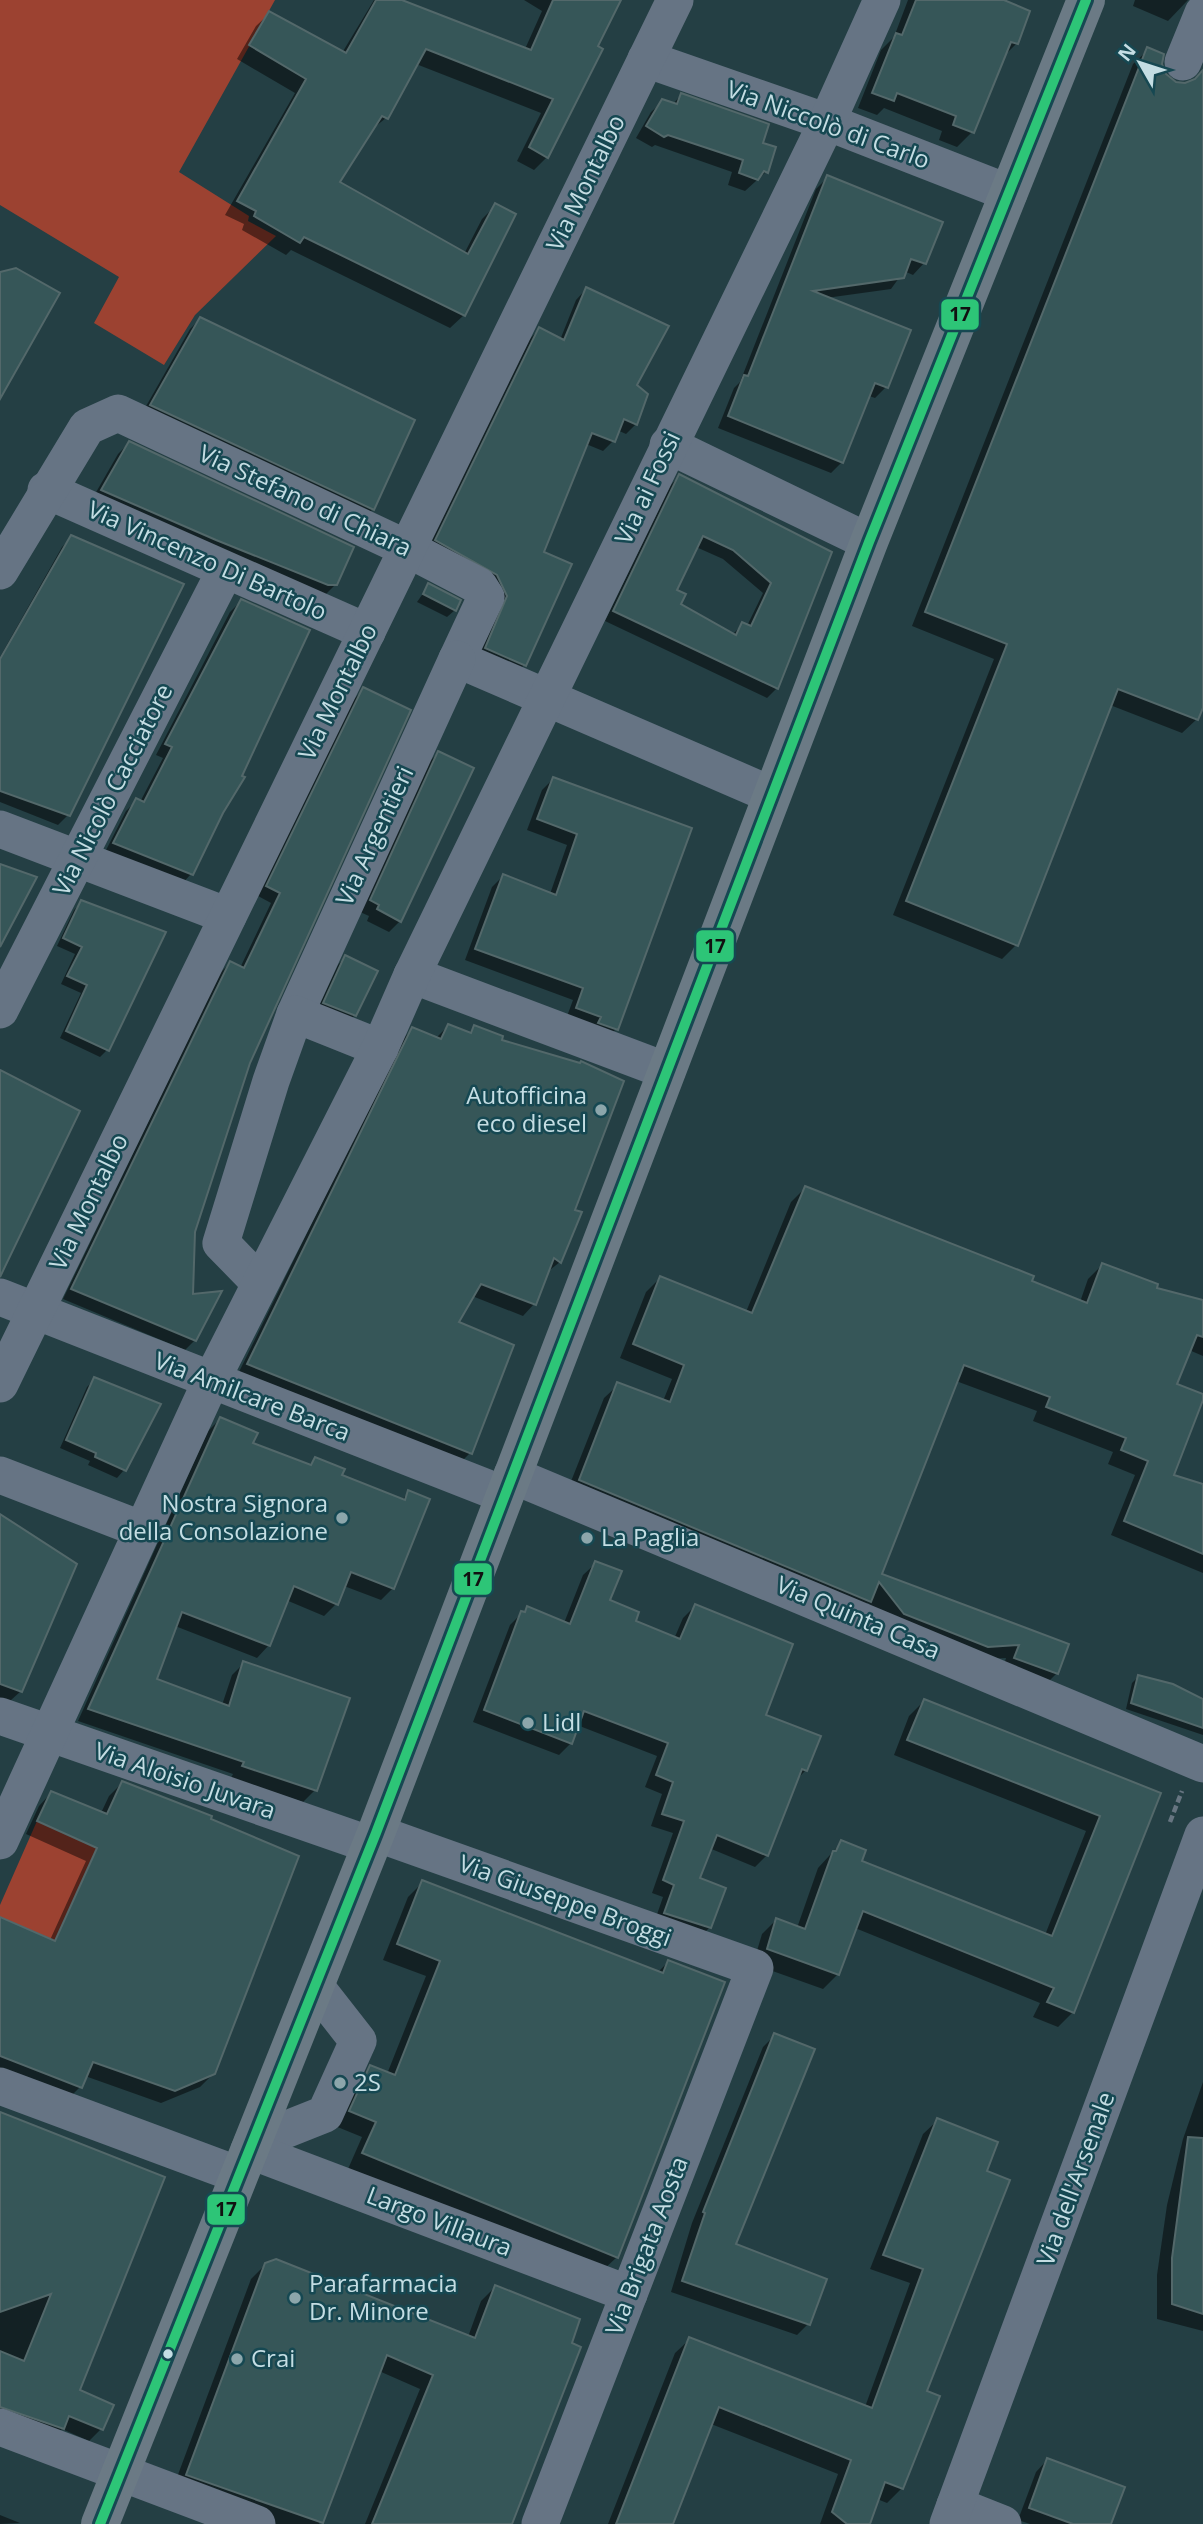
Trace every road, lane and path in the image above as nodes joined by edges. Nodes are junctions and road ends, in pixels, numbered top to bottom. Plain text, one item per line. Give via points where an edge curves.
1 (675, 0) edge
2 (882, 0) edge
3 (1086, 0) edge
4 (1203, 13) edge
5 (646, 59) junction
6 (1183, 62) dead end
7 (827, 122) junction
8 (1009, 193) junction
9 (668, 445) junction
10 (46, 490) junction
11 (869, 542) junction
12 (408, 549) junction
13 (0, 571) edge
14 (225, 571) junction
15 (486, 597) joint
16 (367, 632) junction
17 (457, 659) junction
18 (548, 699) junction
19 (772, 795) junction
20 (0, 829) edge
21 (78, 858) junction
22 (229, 916) junction
23 (412, 975) junction
24 (0, 1010) edge
25 (295, 1014) junction
26 (380, 1048) junction
27 (667, 1071) junction
28 (259, 1282) junction
29 (0, 1297) edge
30 (36, 1310) junction
31 (211, 1381) junction
32 (0, 1384) edge
33 (0, 1475) edge
34 (509, 1485) junction
35 (143, 1530) junction
36 (0, 1716) edge
37 (49, 1733) junction
38 (1203, 1764) edge
39 (1203, 1835) edge
40 (373, 1839) junction
41 (0, 1841) edge
42 (755, 1968) joint
43 (315, 1986) junction
44 (0, 2085) edge
45 (247, 2156) junction
46 (629, 2294) junction
47 (0, 2427) edge
48 (121, 2471) junction
49 (952, 2515) edge
50 (100, 2524) edge
51 (257, 2524) edge
52 (540, 2524) edge
53 (1003, 2524) edge

1 - 5 street, Via Montalbo
2 - 7 street, Via ai Fossi
3 - 8 main road
4 - 6 street
5 - 7 street, Via Niccolò di Carlo
5 - 12 street, Via Montalbo
7 - 8 street, Via Niccolò di Carlo
7 - 9 street, Via ai Fossi
8 - 11 main road
9 - 11 street
9 - 18 street, Via ai Fossi
10 - 12 street, Via Stefano di Chiara via 87,427 118,413
10 - 13 street
10 - 14 street, Via Vincenzo Di Bartolo
11 - 19 main road
12 - 15 street, Via Stefano di Chiara via 479,586
12 - 16 street, Via Montalbo
14 - 16 street, Via Vincenzo Di Bartolo
14 - 21 street, Via Nicolò Cacciatore
15 - 17 street, Via Argentieri
16 - 22 street, Via Montalbo
17 - 18 street
17 - 25 street, Via Argentieri
18 - 19 street
18 - 23 street, Via ai Fossi
19 - 27 main road
20 - 21 street
21 - 22 street
21 - 24 street, Via Nicolò Cacciatore
22 - 30 street, Via Montalbo
23 - 26 street, Via ai Fossi
23 - 27 street
25 - 26 street
25 - 28 street, Via Argentieri via 221,1243
26 - 28 street, Via ai Fossi
27 - 34 main road
28 - 31 street, Via ai Fossi
29 - 30 street, Via Amilcare Barca
30 - 31 street, Via Amilcare Barca
30 - 32 street, Via Montalbo
31 - 34 street, Via Amilcare Barca
31 - 35 street, Via ai Fossi
33 - 35 street
34 - 38 street, Via Quinta Casa
34 - 40 main road
35 - 37 street, Via ai Fossi
36 - 37 street, Via Aloisio Juvara
37 - 40 street, Via Aloisio Juvara
37 - 41 street, Via ai Fossi
39 - 49 street, Via dell'Arsenale
40 - 42 street, Via Giuseppe Broggi
40 - 43 main road
42 - 46 street, Via Brigata Aosta
43 - 45 main road
43 - 45 street via 358,2041 325,2114
44 - 45 street, Largo Villaura
45 - 46 street, Largo Villaura
45 - 48 main road
46 - 52 street, Via Brigata Aosta
47 - 48 street
48 - 50 main road
48 - 51 street
49 - 53 street

